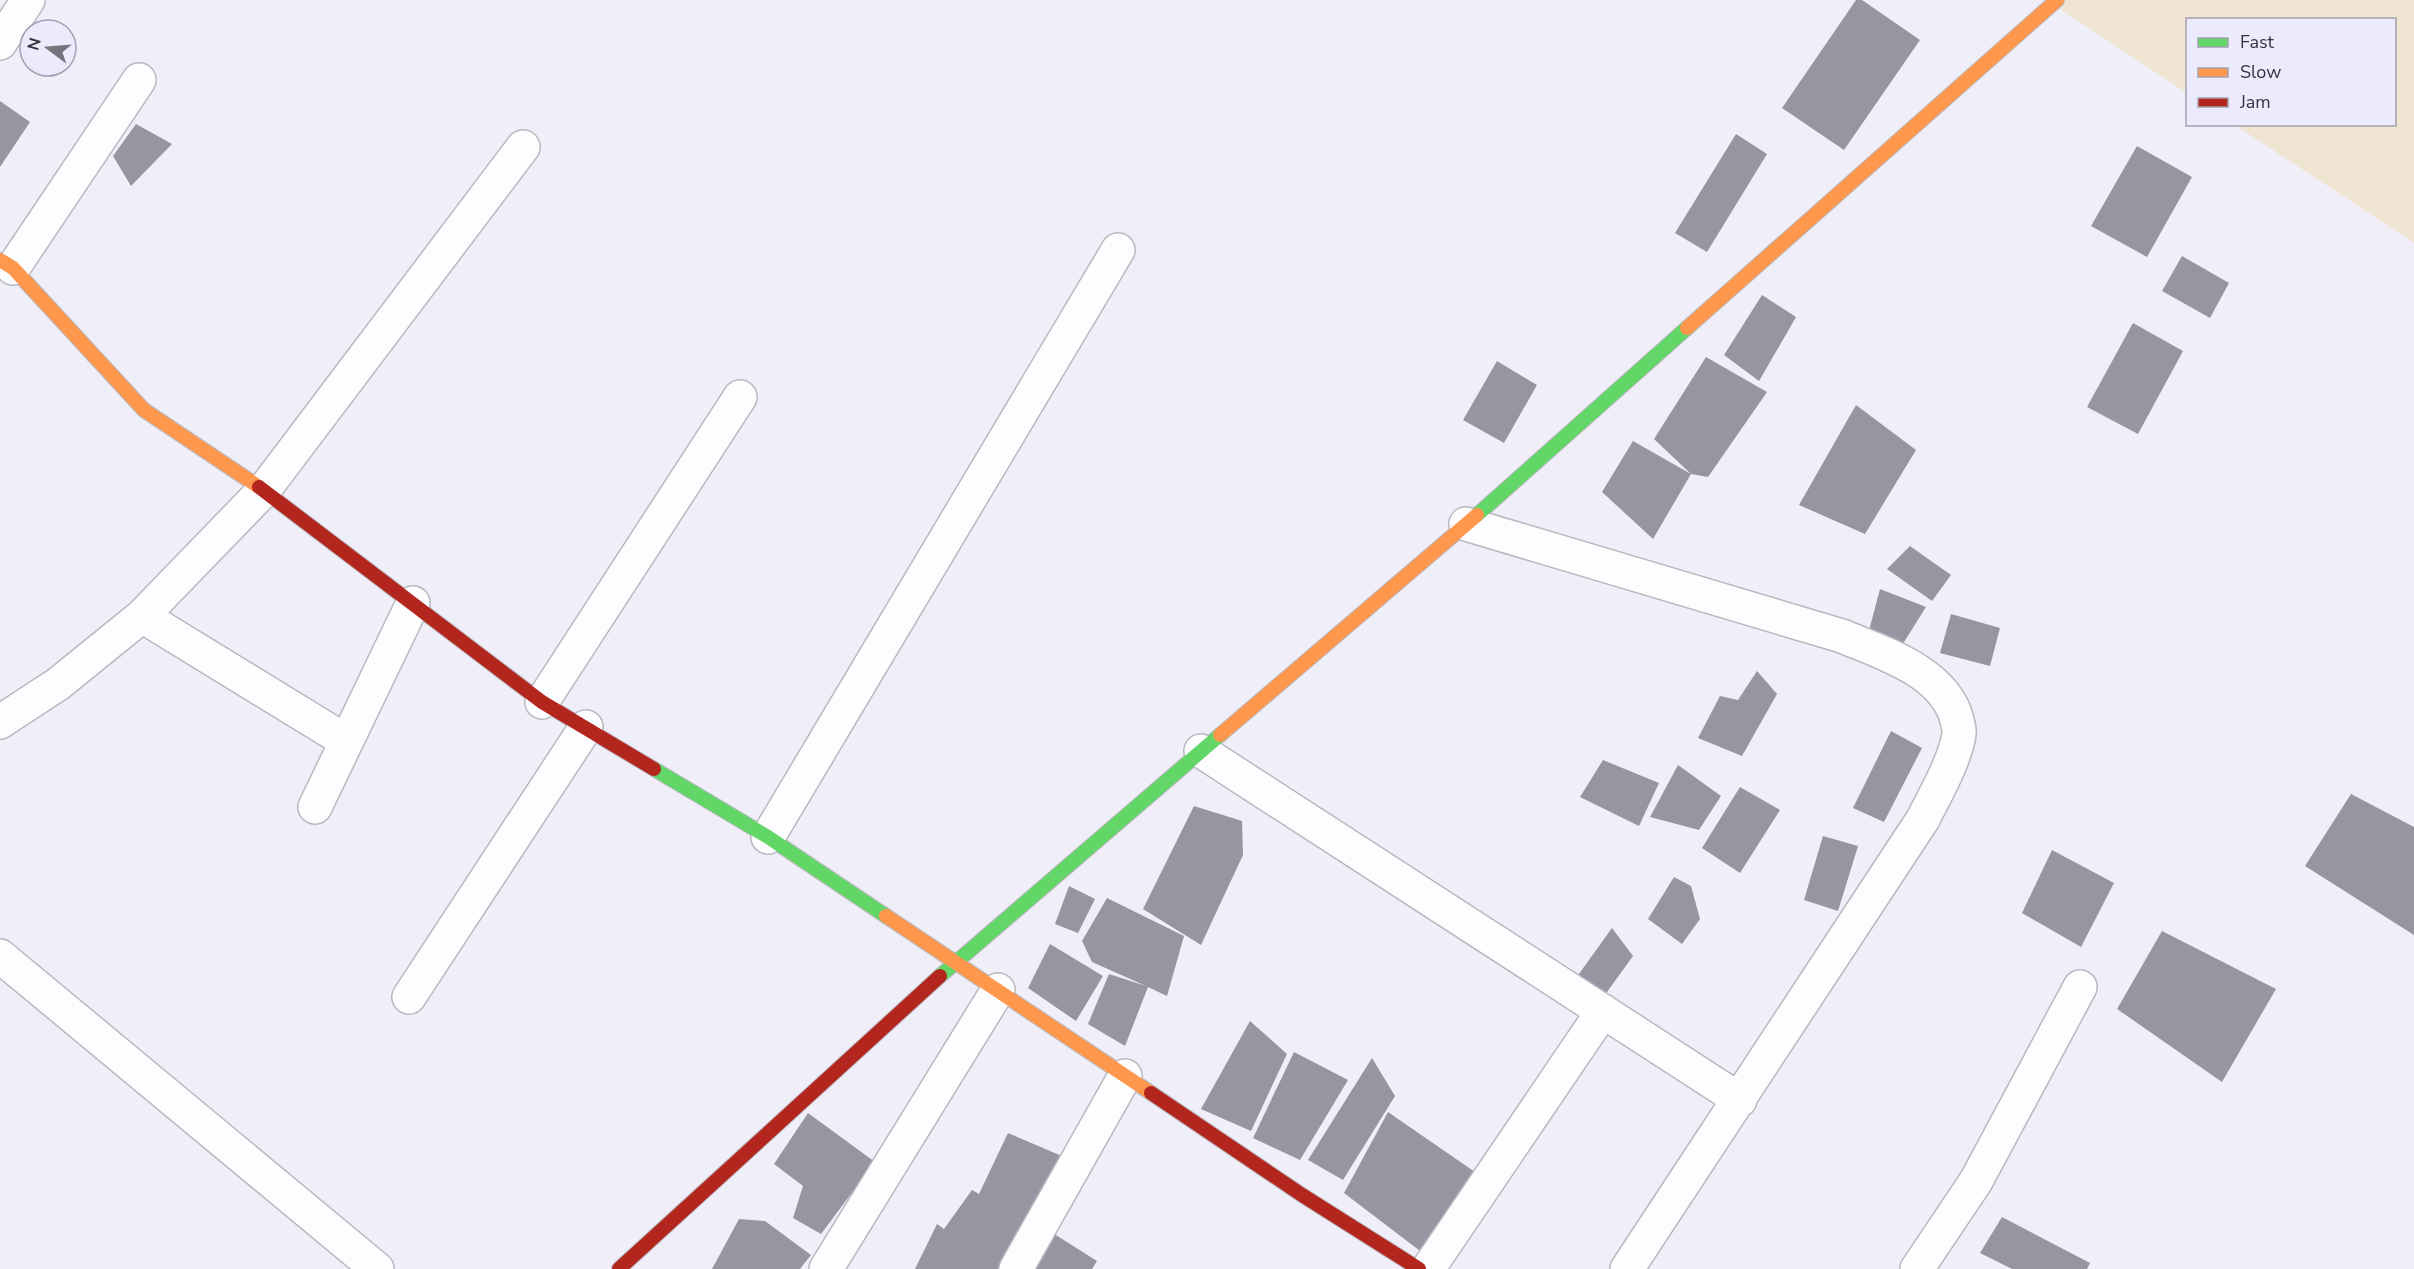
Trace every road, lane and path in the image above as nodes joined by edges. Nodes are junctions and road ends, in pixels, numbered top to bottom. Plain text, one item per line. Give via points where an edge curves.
1 (28, 0) edge
2 (2057, 0) edge
3 (0, 43) edge
4 (139, 80) dead end
5 (523, 147) dead end
6 (1118, 250) dead end
7 (6, 264) edge
8 (740, 397) dead end
9 (264, 490) junction
10 (1466, 524) junction
11 (412, 603) junction
12 (142, 616) junction
13 (542, 702) junction
14 (0, 722) edge
15 (585, 727) junction
16 (346, 741) junction
17 (1201, 751) junction
18 (315, 807) dead end
19 (768, 837) junction
20 (0, 956) edge
21 (955, 963) junction
22 (2080, 987) dead end
23 (998, 990) junction
24 (409, 997) dead end
25 (1603, 1011) junction
26 (1125, 1076) junction
27 (1740, 1100) junction
28 (377, 1269) edge
29 (619, 1269) edge
30 (826, 1269) edge
31 (1016, 1269) edge
32 (1419, 1269) edge
33 (1428, 1269) edge
34 (1627, 1269) edge
35 (1917, 1269) edge

1 - 3 street
2 - 10 street
4 - 7 street
5 - 9 street
6 - 19 street
7 - 9 street via 144,410
8 - 13 street
9 - 11 street
9 - 12 street
10 - 17 street
10 - 27 street via 1842,636 1894,658 1932,682 1953,706 1960,732 1943,780 1923,819
11 - 13 street
11 - 16 street
12 - 14 street via 58,684
12 - 16 street
13 - 15 street
15 - 19 street
15 - 24 street
16 - 18 street
17 - 21 street
17 - 25 street
19 - 21 street
20 - 28 street
21 - 23 street
21 - 29 street
22 - 35 street via 1976,1180
23 - 26 street
23 - 30 street
25 - 27 street
25 - 33 street
26 - 31 street
26 - 32 street
27 - 34 street

